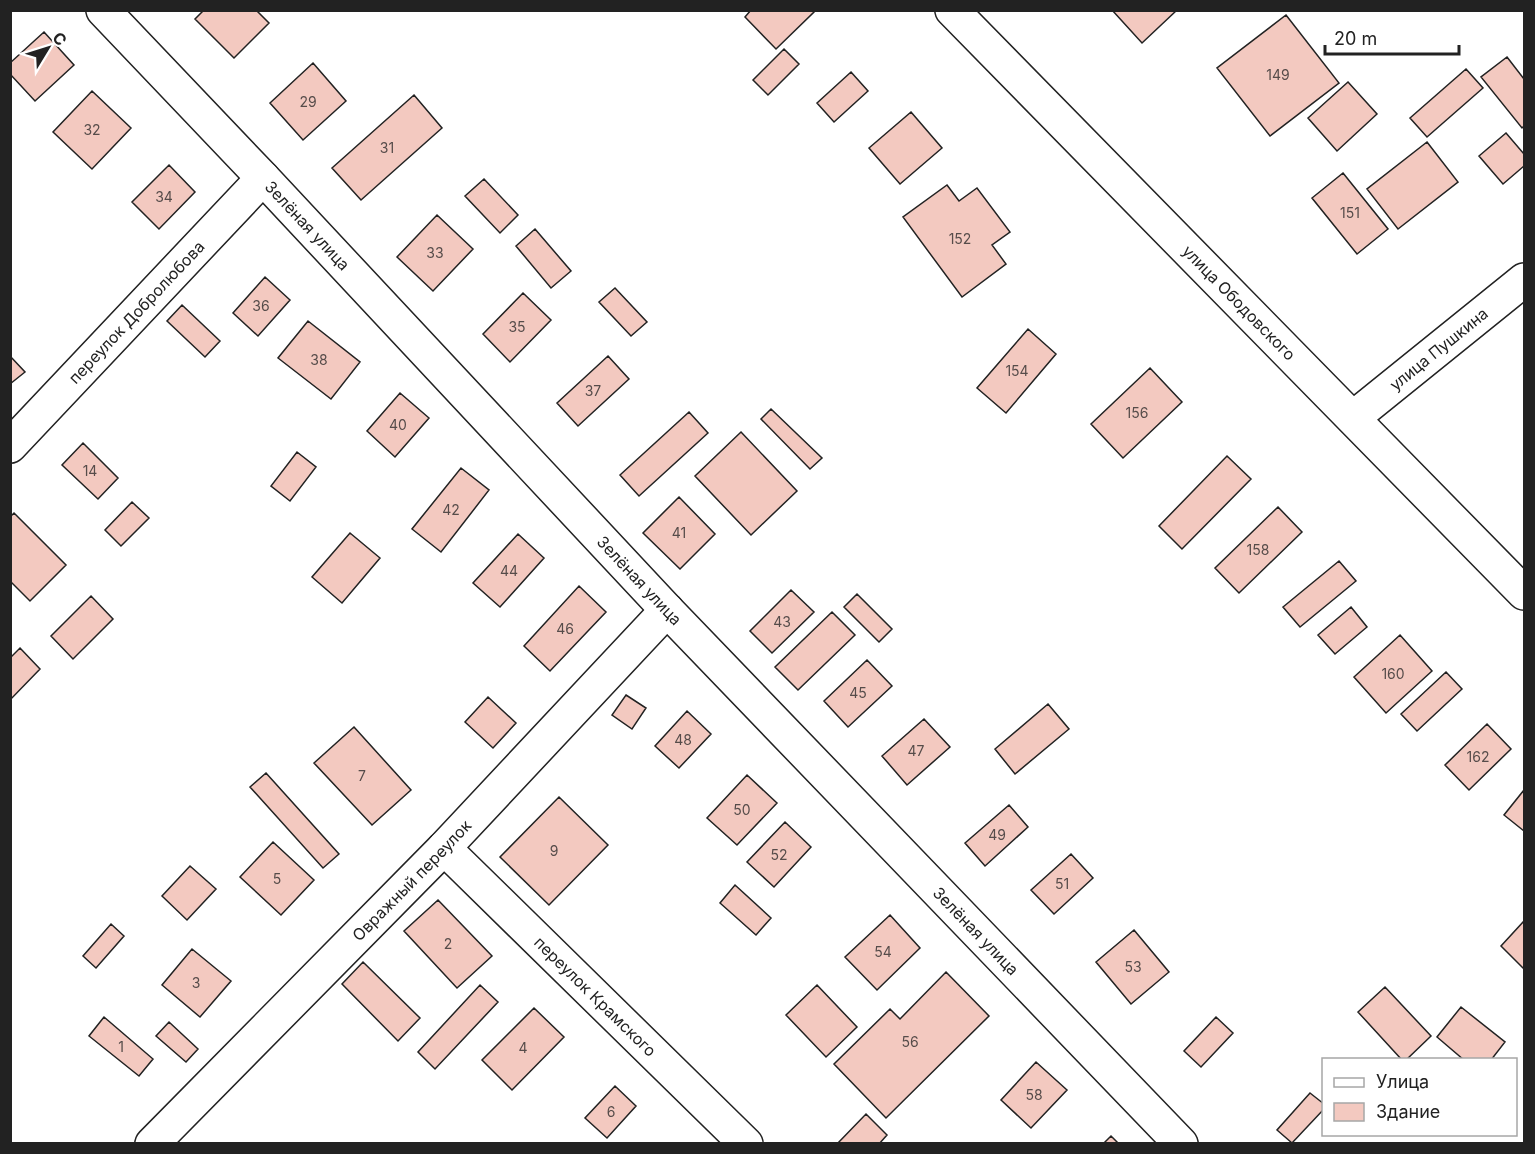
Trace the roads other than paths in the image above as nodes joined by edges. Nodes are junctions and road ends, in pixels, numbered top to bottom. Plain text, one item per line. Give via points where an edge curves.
1 (103, 10) edge
2 (952, 10) edge
3 (263, 178) junction
4 (1524, 280) edge
5 (1353, 418) junction
6 (10, 446) edge
7 (1524, 593) edge
8 (667, 610) junction
9 (444, 848) junction
10 (152, 1143) edge
11 (746, 1143) edge
12 (1181, 1143) edge

1 - 3 street, Зелёная улица
2 - 5 street, улица Ободовского
3 - 6 street, переулок Добролюбова
3 - 8 street, Зелёная улица
4 - 5 street, улица Пушкина
5 - 7 street, улица Ободовского
8 - 9 street, Овражный переулок
8 - 12 street, Зелёная улица
9 - 10 street, Овражный переулок
9 - 11 street, переулок Крамского

